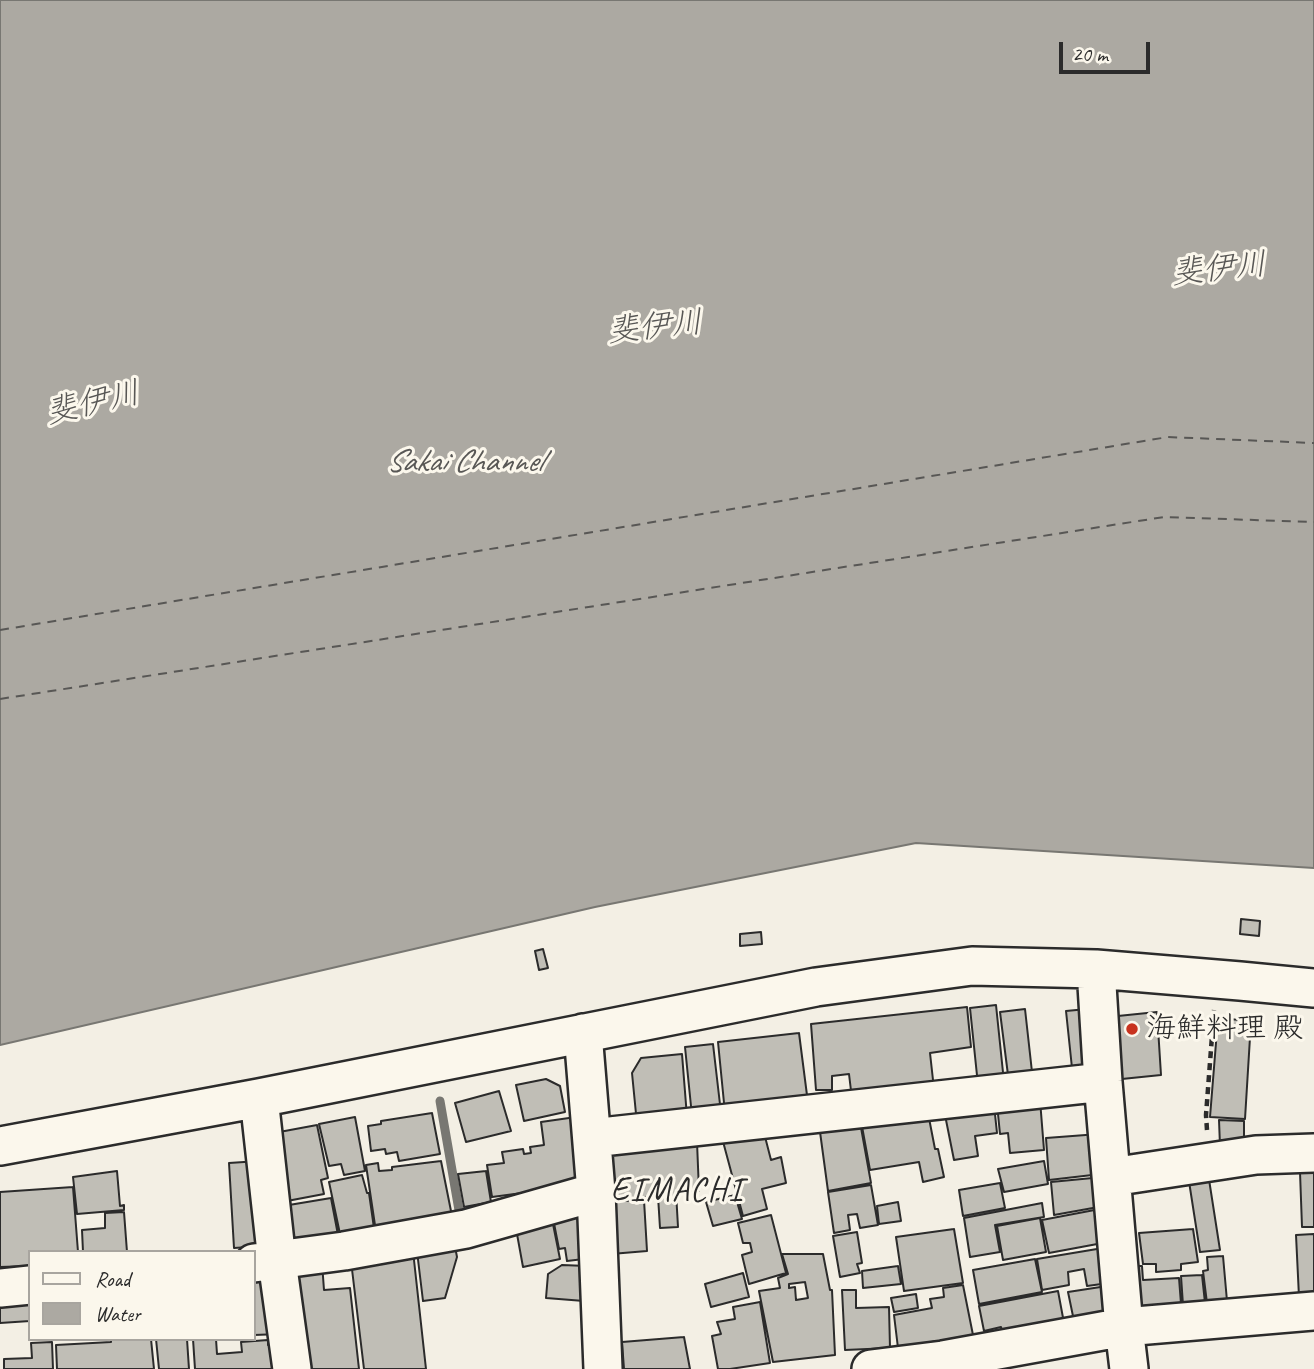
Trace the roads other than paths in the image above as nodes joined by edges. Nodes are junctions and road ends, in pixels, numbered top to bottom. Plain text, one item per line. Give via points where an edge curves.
1 (1096, 969) junction
2 (1314, 988) edge
3 (583, 1033) junction
4 (1103, 1082) junction
5 (259, 1098) junction
6 (592, 1138) junction
7 (0, 1146) edge
8 (1314, 1153) edge
9 (1112, 1177) junction
10 (596, 1192) junction
11 (265, 1262) edge
12 (28, 1285) edge
13 (0, 1288) edge
14 (1314, 1311) edge
15 (1124, 1327) junction
16 (292, 1369) edge
17 (603, 1369) edge
18 (871, 1369) edge
19 (1129, 1369) edge

1 - 2 street
1 - 3 street via 972,966 891,976
1 - 4 street
3 - 5 street
3 - 6 street
4 - 6 street
4 - 9 street
5 - 7 street
5 - 11 street
6 - 10 street
8 - 9 street via 1256,1155
9 - 15 street
10 - 11 street via 466,1229
10 - 17 street
11 - 16 street
12 - 13 street
14 - 15 street
15 - 18 street
15 - 19 street

